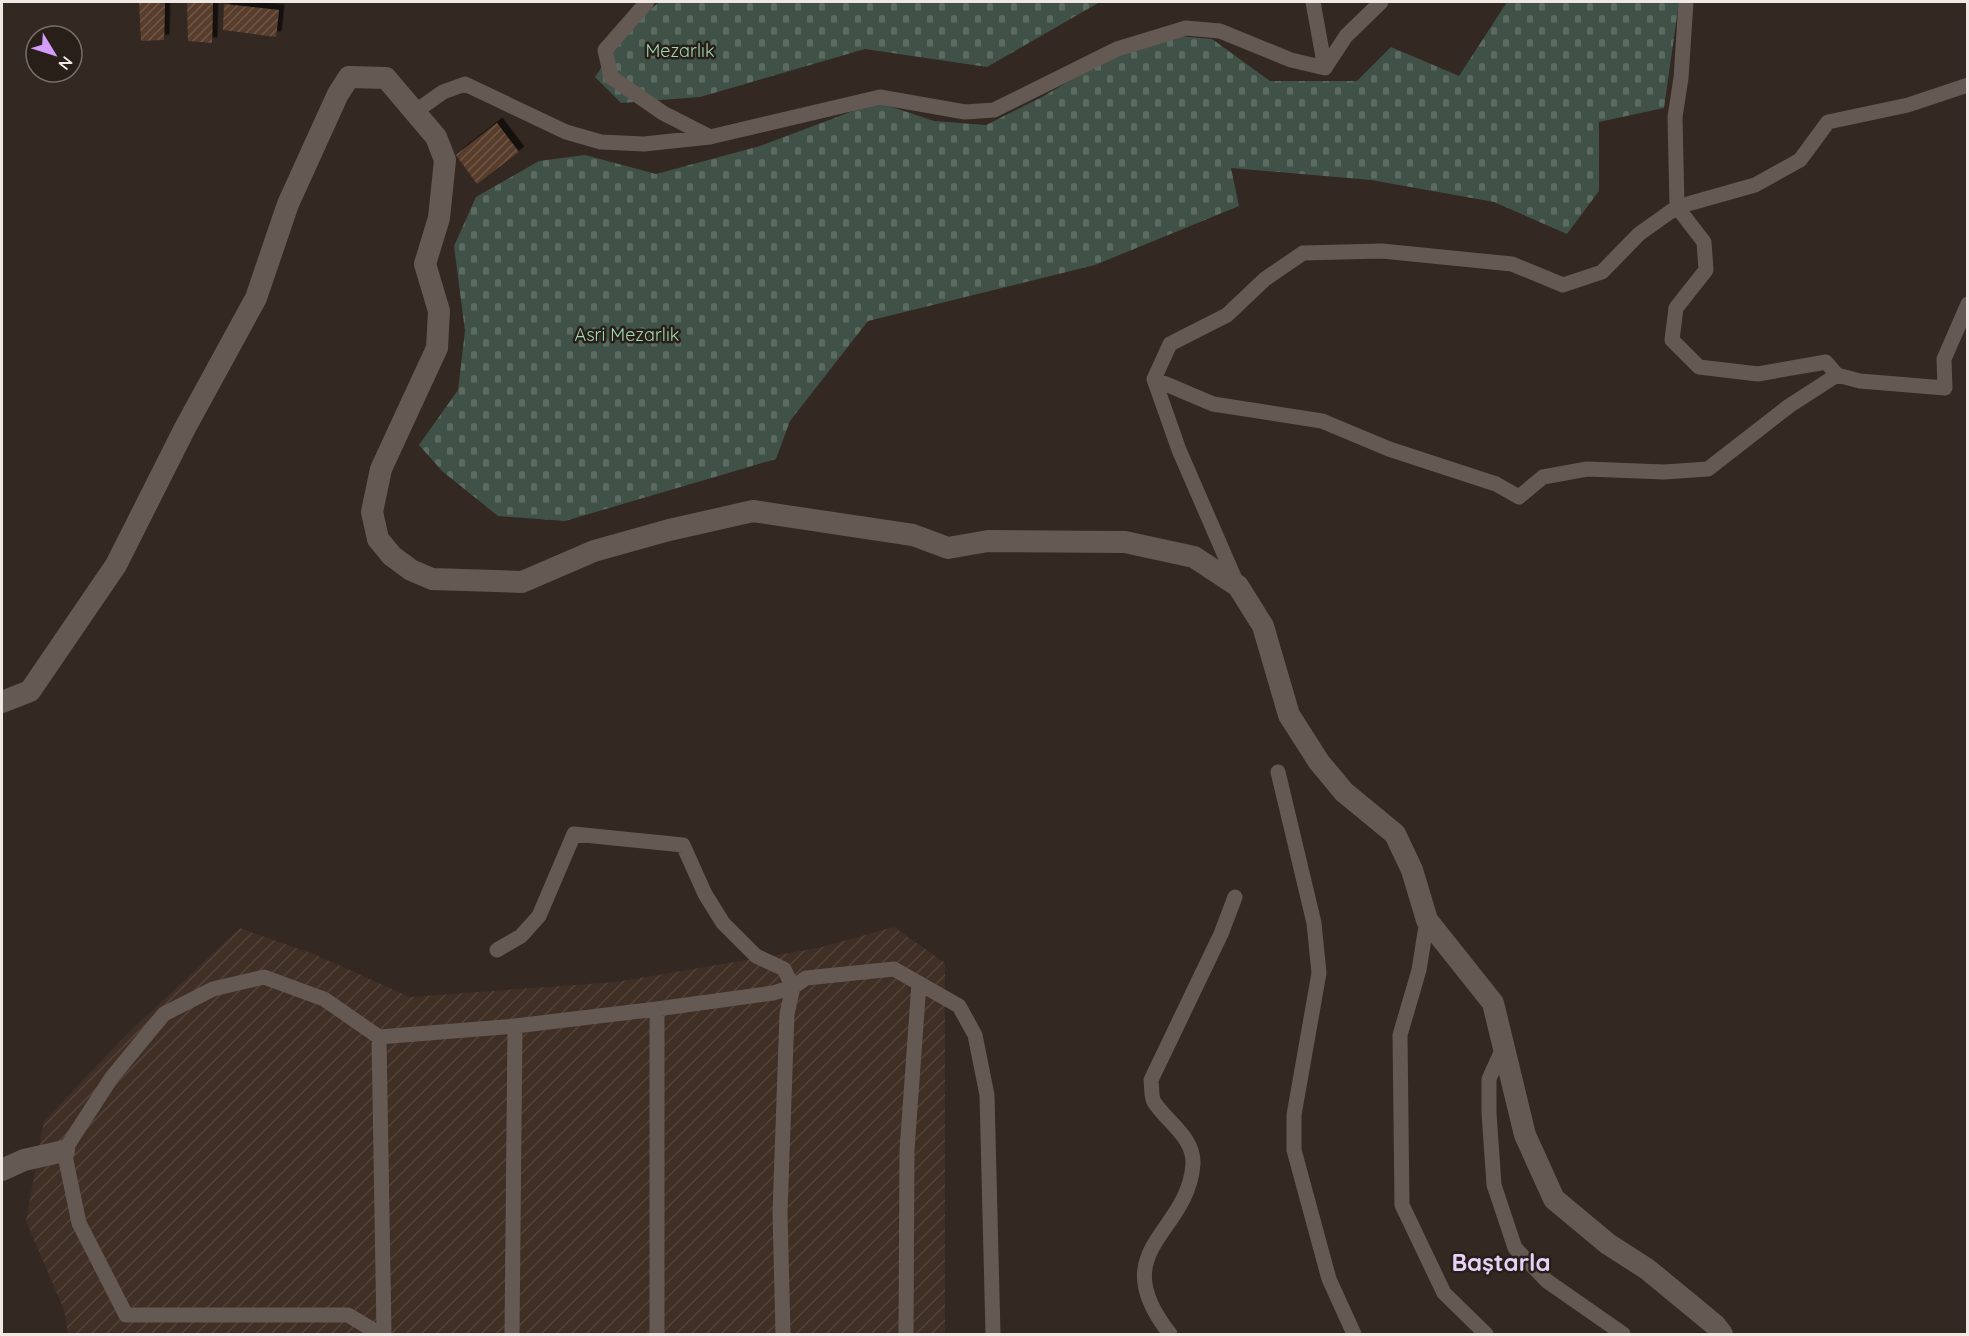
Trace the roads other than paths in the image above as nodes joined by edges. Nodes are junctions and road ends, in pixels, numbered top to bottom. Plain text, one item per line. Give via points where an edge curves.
1 (647, 2) edge
2 (1313, 2) edge
3 (1381, 2) edge
4 (1686, 2) edge
5 (1325, 68) junction
6 (1968, 85) edge
7 (416, 111) junction
8 (710, 137) junction
9 (1677, 207) junction
10 (1968, 304) edge
11 (1837, 375) junction
12 (1154, 379) junction
13 (1238, 586) junction
14 (2, 702) edge
15 (1278, 772) dead end
16 (1235, 897) dead end
17 (1427, 920) junction
18 (497, 950) dead end
19 (919, 983) junction
20 (793, 987) junction
21 (657, 1009) junction
22 (515, 1026) junction
23 (379, 1037) junction
24 (1503, 1048) junction
25 (64, 1151) junction
26 (2, 1170) edge
27 (382, 1335) edge
28 (512, 1335) edge
29 (657, 1335) edge
30 (783, 1335) edge
31 (906, 1335) edge
32 (993, 1335) edge
33 (1170, 1335) edge
34 (1354, 1335) edge
35 (1486, 1335) edge
36 (1623, 1335) edge
37 (1722, 1335) edge

1 - 8 street via 605,50 611,76 663,113
2 - 5 street
3 - 5 street via 1346,36
4 - 9 street via 1675,117
5 - 8 street via 1291,60 1220,31 1186,28 1117,49 994,110 965,112 880,97
6 - 9 street via 1908,105 1828,122 1800,160 1755,185
7 - 8 street via 443,92 465,84 566,132 601,142 644,144
7 - 13 main road via 436,137 445,160 440,218 425,264 439,311 437,348 381,469 372,512 378,539 411,570 432,579 522,582 594,551 753,511 913,535 948,548 988,542 1125,542 1194,557
7 - 14 main road via 386,78 349,77 288,204 256,298 116,565 30,691
9 - 11 street via 1704,242 1706,270 1677,308 1672,340 1699,367 1758,374 1826,362
9 - 12 street via 1639,234 1602,272 1563,285 1512,264 1382,251 1303,253 1265,279 1227,315 1170,344
10 - 11 street via 1944,358 1945,388 1860,381
11 - 12 street via 1789,406 1708,470 1587,469 1543,477 1519,497 1496,484 1389,449 1322,421 1213,404
12 - 13 street via 1179,450
13 - 17 main road via 1263,626 1289,715 1344,792 1395,834 1412,870
15 - 34 street via 1314,923 1319,973 1294,1115 1294,1150 1329,1279
16 - 33 street via 1151,1080 1153,1101 1187,1141 1193,1161 1182,1198 1148,1254 1143,1282 1160,1322
17 - 24 main road via 1493,1003
17 - 35 street via 1419,970 1400,1035 1402,1205 1444,1293
18 - 20 street via 521,936 539,916 574,834 683,845 705,894 723,922 756,956 784,969
19 - 20 street via 894,969 806,978
19 - 31 street via 907,1150
19 - 32 street via 959,1006 975,1035 987,1095
20 - 21 street
20 - 30 street via 787,1014 780,1212
21 - 22 street
21 - 29 street
22 - 23 street
22 - 28 street
23 - 25 street via 324,999 264,977 213,989 164,1014 112,1077
23 - 27 street
24 - 36 street via 1489,1079 1489,1113 1494,1185 1515,1248 1547,1281
24 - 37 main road via 1525,1135 1554,1199 1608,1244 1647,1269
25 - 26 main road via 24,1160
25 - 27 street via 79,1223 126,1315 348,1315

